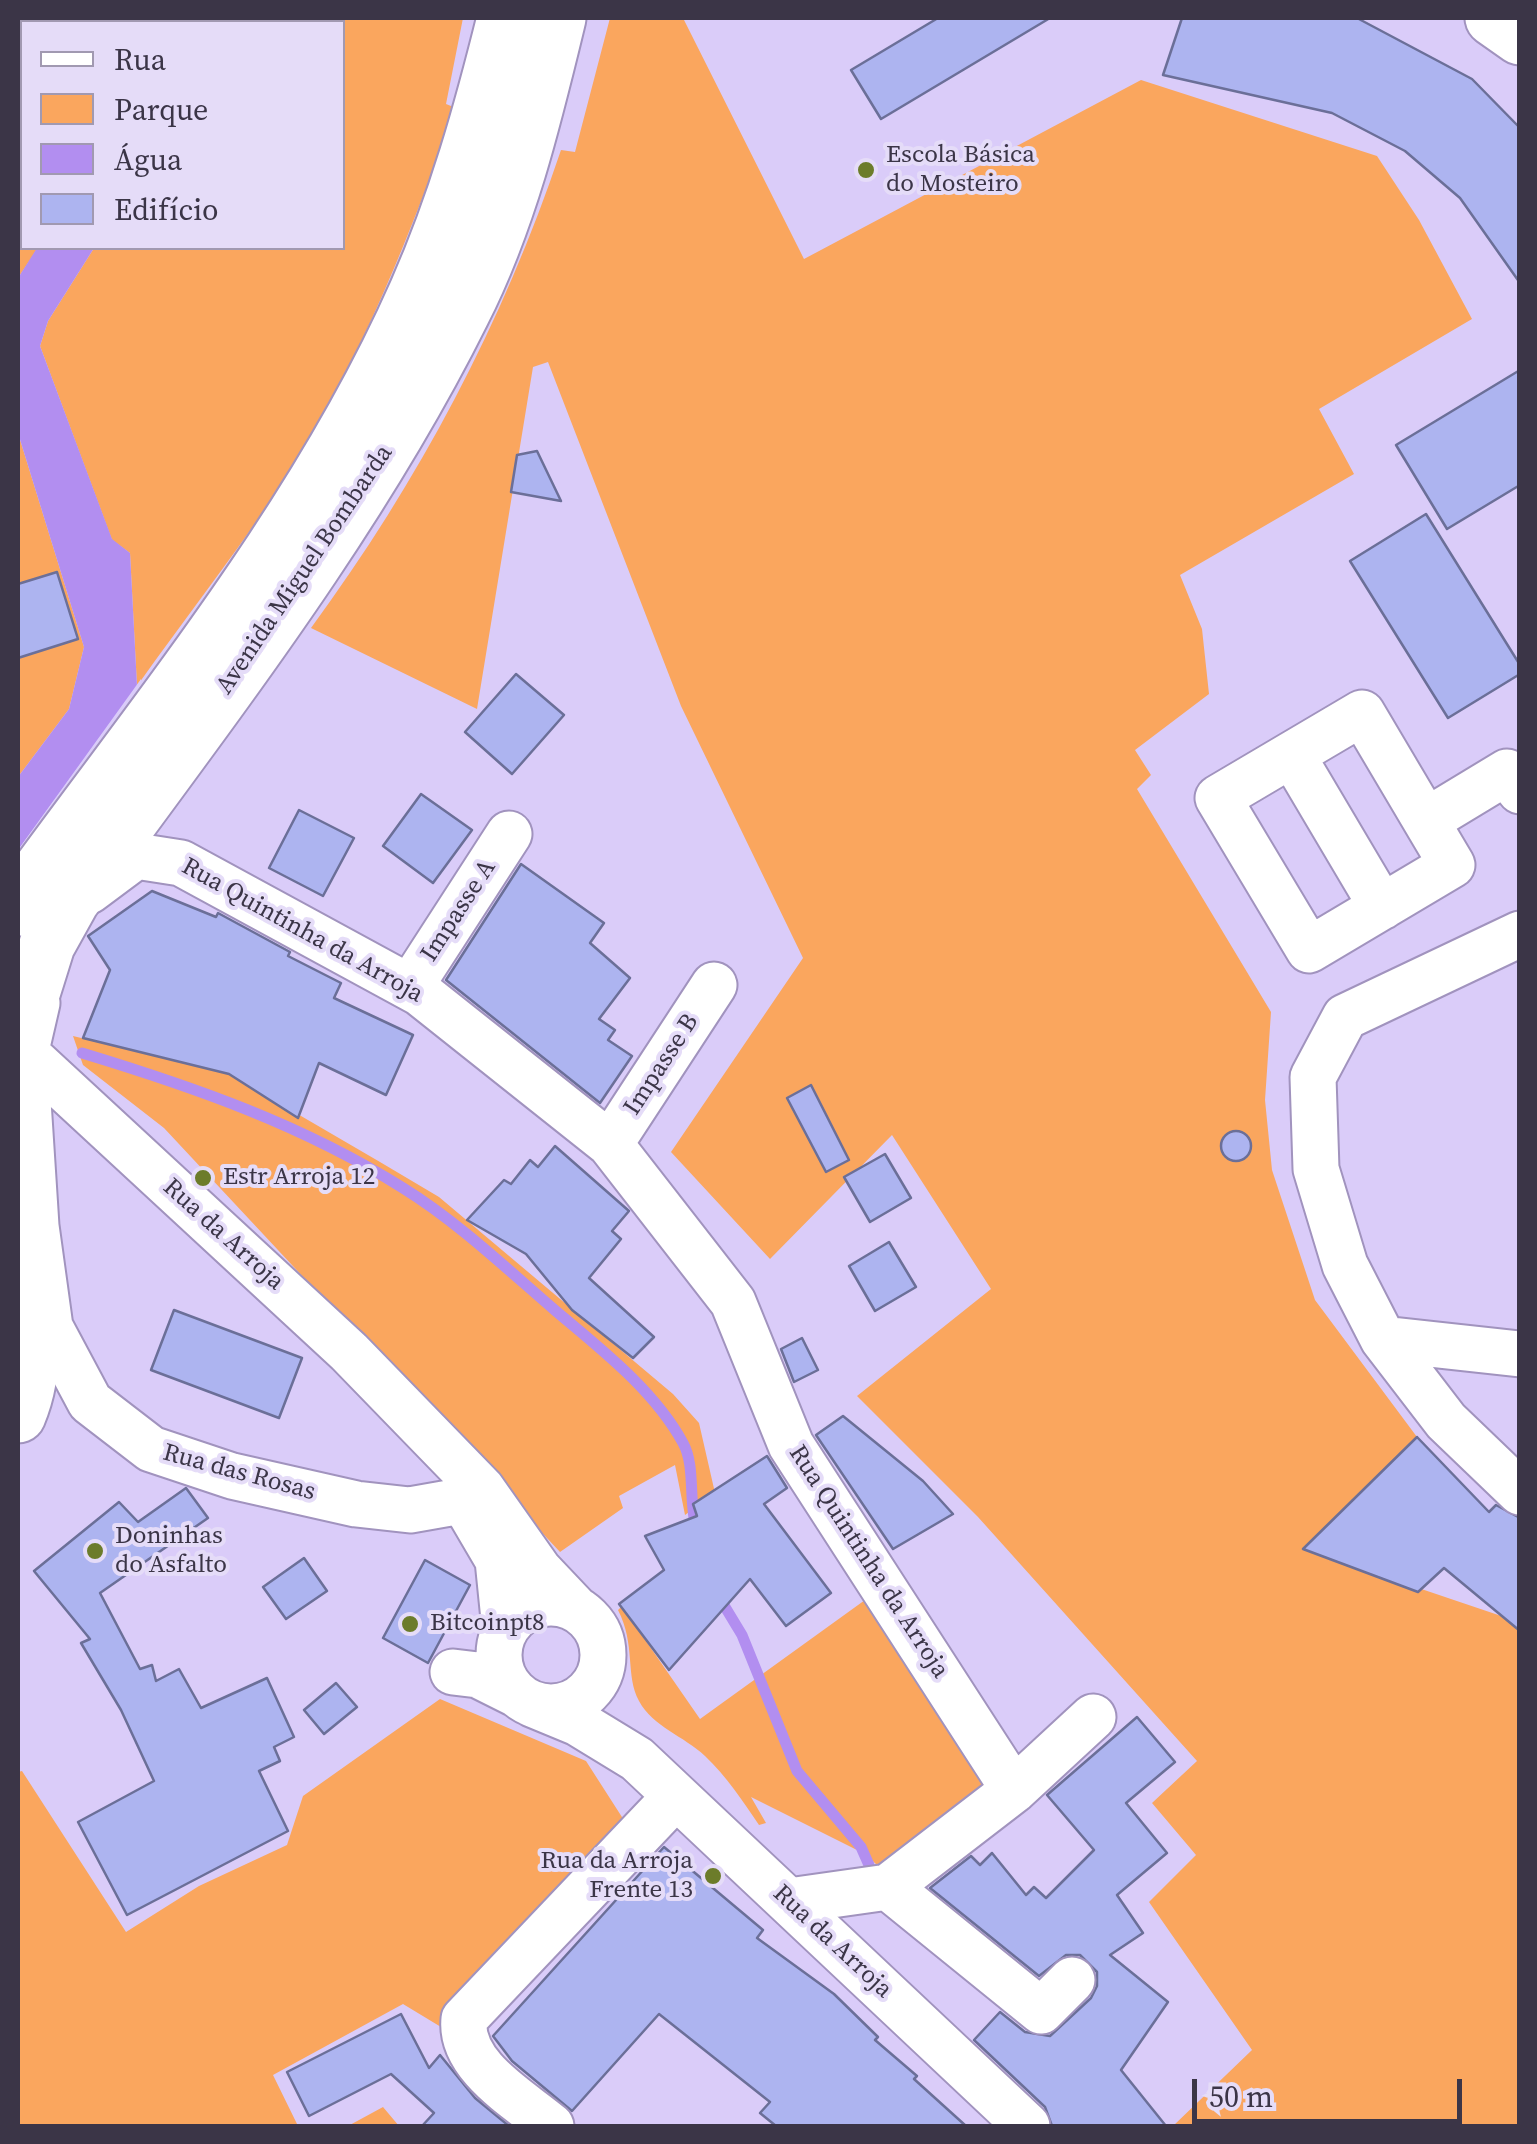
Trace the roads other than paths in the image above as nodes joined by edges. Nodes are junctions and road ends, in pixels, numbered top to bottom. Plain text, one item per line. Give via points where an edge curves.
1 (505, 18) edge
2 (558, 18) edge
3 (1493, 18) edge
4 (1520, 37) edge
5 (259, 609) junction
6 (1292, 755) junction
7 (1520, 792) edge
8 (1426, 822) junction
9 (508, 834) dead end
10 (1382, 907) junction
11 (18, 908) edge
12 (1520, 934) edge
13 (714, 985) dead end
14 (410, 987) junction
15 (20, 1046) edge
16 (610, 1144) junction
17 (18, 1199) edge
18 (1383, 1339) junction
19 (1520, 1354) edge
20 (18, 1415) edge
21 (421, 1431) junction
22 (1520, 1492) edge
23 (462, 1501) junction
24 (575, 1608) junction
25 (502, 1637) junction
26 (604, 1656) junction
27 (524, 1699) junction
28 (1093, 1717) dead end
29 (637, 1759) junction
30 (1014, 1790) junction
31 (676, 1796) junction
32 (888, 1887) junction
33 (789, 1901) junction
34 (1072, 1980) dead end
35 (552, 2126) edge
36 (1027, 2126) edge

1 - 5 main road, Avenida Miguel Bombarda via 477,131 417,291
2 - 5 main road, Avenida Miguel Bombarda via 528,143 464,310 378,470
3 - 4 main road
5 - 11 main road, Avenida Miguel Bombarda via 34,879
5 - 15 main road, Avenida Miguel Bombarda via 46,944
6 - 8 street via 1362,713
6 - 10 street
6 - 10 street via 1218,798 1309,950
7 - 8 street via 1507,772
8 - 10 street via 1452,865
9 - 14 street, Impasse A
12 - 18 street via 1345,1017 1313,1077 1316,1169 1345,1265
13 - 16 street, Impasse B
14 - 15 street, Rua Quintinha da Arroja via 181,863 136,856 90,889 62,937
14 - 16 street, Rua Quintinha da Arroja
15 - 21 street, Rua da Arroja via 274,1280
15 - 23 street, Rua das Rosas via 50,1327 90,1402 151,1449 232,1476 410,1510
16 - 30 street, Rua Quintinha da Arroja via 733,1302 791,1445
17 - 20 main road via 31,1338
18 - 19 street
18 - 22 street via 1446,1422
21 - 23 street, Rua da Arroja
21 - 24 street, Rua da Arroja via 482,1488 539,1570
23 - 25 street, Rua da Arroja via 498,1560
24 - 25 street via 532,1606
24 - 26 street via 596,1627
25 - 27 street via 500,1664
25 - 27 street, Rua da Arroja via 453,1672 478,1675
26 - 27 street via 594,1686 568,1705
26 - 29 street, Rua da Arroja
27 - 29 street, Rua da Arroja
28 - 30 street
29 - 31 street, Rua da Arroja
30 - 32 street
31 - 33 street, Rua da Arroja
31 - 35 street via 464,2019 462,2040 475,2061
32 - 33 street
32 - 34 street via 1042,2011
33 - 36 street, Rua da Arroja

